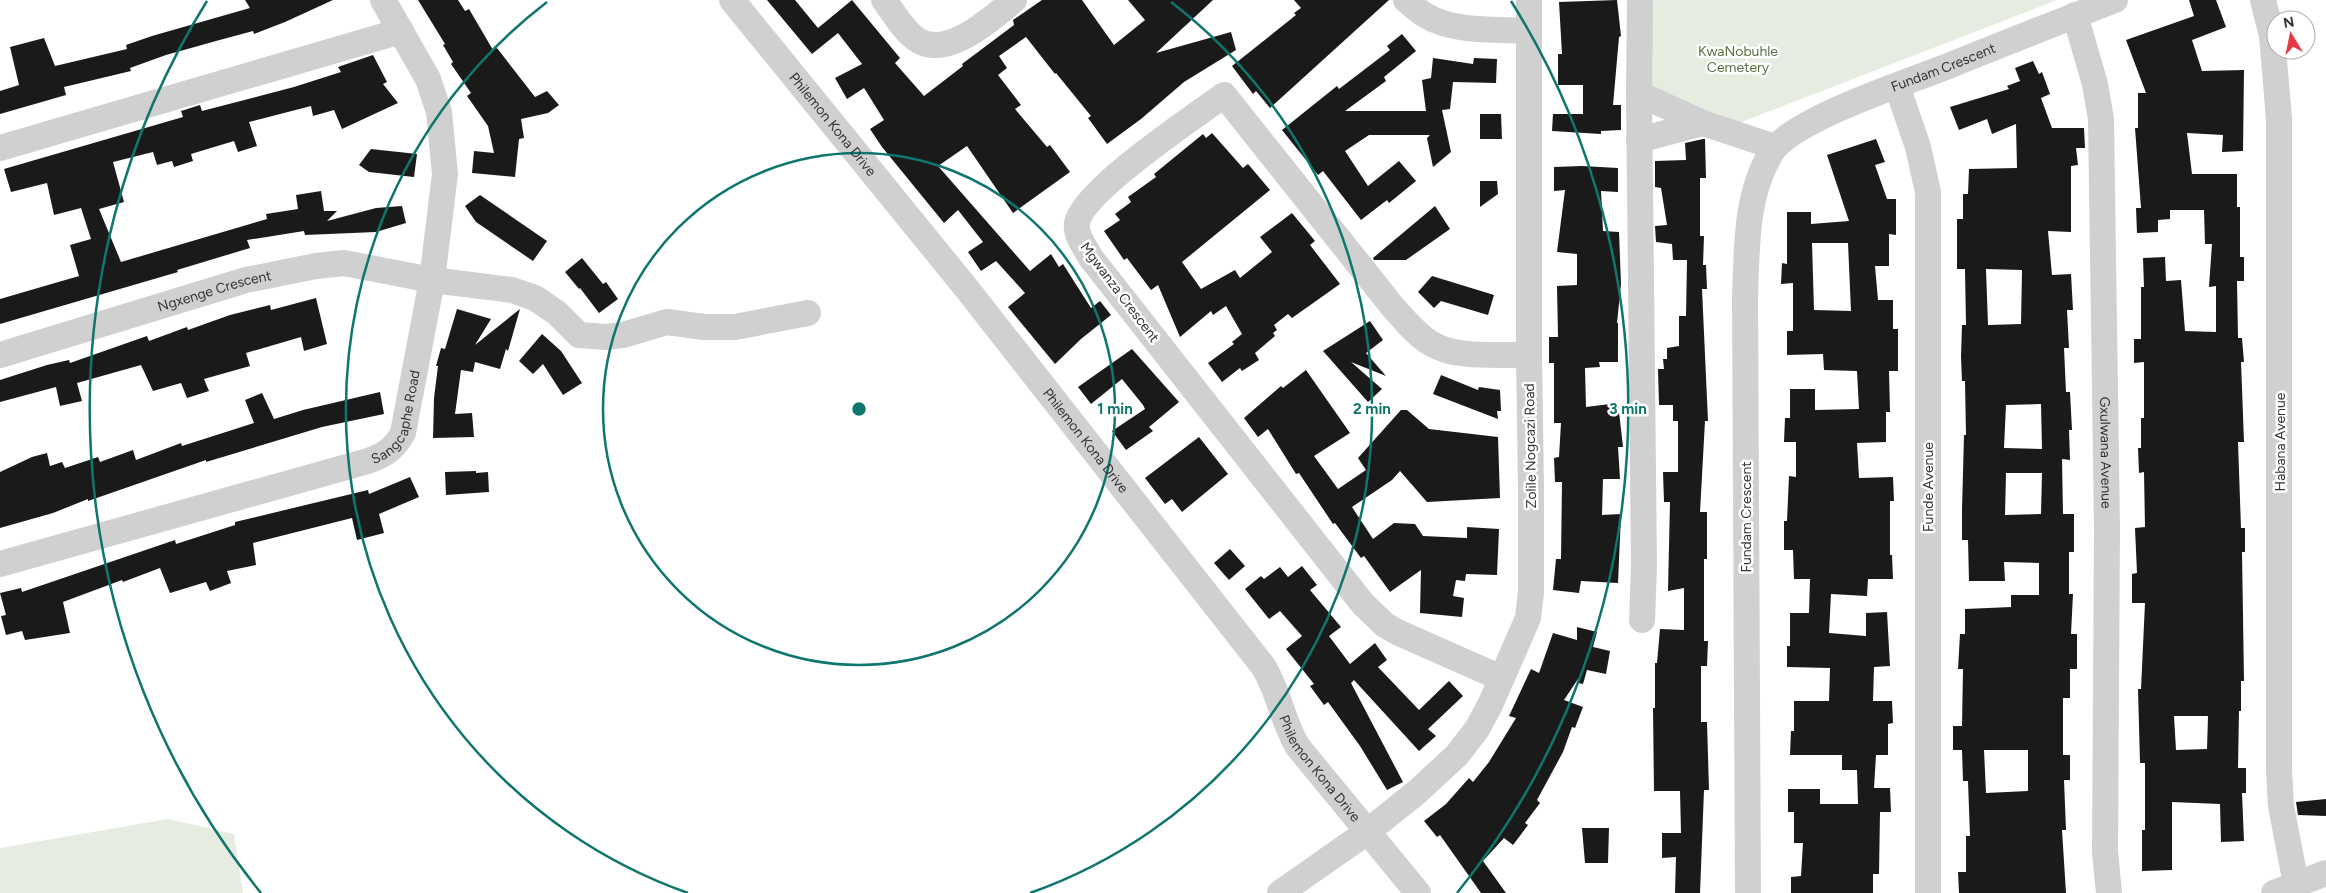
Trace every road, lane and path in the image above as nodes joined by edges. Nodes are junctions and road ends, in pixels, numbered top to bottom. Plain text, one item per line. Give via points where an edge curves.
1 (383, 0) edge
2 (732, 0) edge
3 (884, 0) edge
4 (1014, 0) edge
5 (1406, 0) edge
6 (1528, 0) edge
7 (1640, 0) edge
8 (2115, 0) edge
9 (2263, 0) edge
10 (2075, 15) junction
11 (401, 31) junction
12 (1529, 31) junction
13 (1897, 86) junction
14 (1639, 94) junction
15 (1703, 123) junction
16 (1639, 140) junction
17 (1775, 147) junction
18 (0, 148) edge
19 (432, 280) junction
20 (808, 313) dead end
21 (0, 354) edge
22 (1529, 355) junction
23 (0, 564) edge
24 (1642, 620) dead end
25 (1501, 678) junction
26 (1368, 832) junction
27 (2326, 873) edge
28 (2285, 889) edge
29 (1280, 893) edge
30 (1418, 893) edge
31 (1748, 893) edge
32 (1928, 893) edge
33 (2109, 893) edge

1 - 11 street, Sangcaphe Road
2 - 26 street, Philemon Kona Drive via 967,289 1262,666 1273,683 1290,734 1298,747
3 - 4 street via 916,40 941,45 957,41
5 - 12 street via 1425,15 1444,23
6 - 12 street, Zolile Nogcazi Road
7 - 14 street
8 - 10 street, Fundam Crescent
9 - 28 street, Habana Avenue via 2272,36 2279,119 2279,770
10 - 13 street, Fundam Crescent
10 - 33 street, Gxulwana Avenue via 2095,84 2101,119 2107,528 2105,843
11 - 18 street
11 - 19 street, Sangcaphe Road via 428,79 439,112 443,141 445,174
12 - 22 street, Zolile Nogcazi Road
13 - 17 street, Fundam Crescent via 1833,112 1794,132
13 - 32 street, Funde Avenue via 1918,146 1928,192
14 - 15 street
14 - 16 street
15 - 16 street
15 - 17 street
16 - 24 street
17 - 31 street, Fundam Crescent via 1756,189 1750,212 1745,297
19 - 20 street, Ngxenge Crescent via 512,290 535,298 557,313 578,335 615,336 667,322 736,327
19 - 21 street, Ngxenge Crescent via 344,263 316,266 246,280
19 - 23 street, Sangcaphe Road via 403,433 396,446 386,454
22 - 25 street, Zolile Nogcazi Road via 1531,592 1528,618
22 - 25 street, Mgwanza Crescent via 1446,351 1415,331 1224,95 1106,183 1085,204 1077,223 1080,240 1091,258 1363,604 1397,632
25 - 26 street, Zolile Nogcazi Road via 1477,729 1457,755
26 - 29 street, Zolile Nogcazi Road
26 - 30 street, Philemon Kona Drive
27 - 28 street

